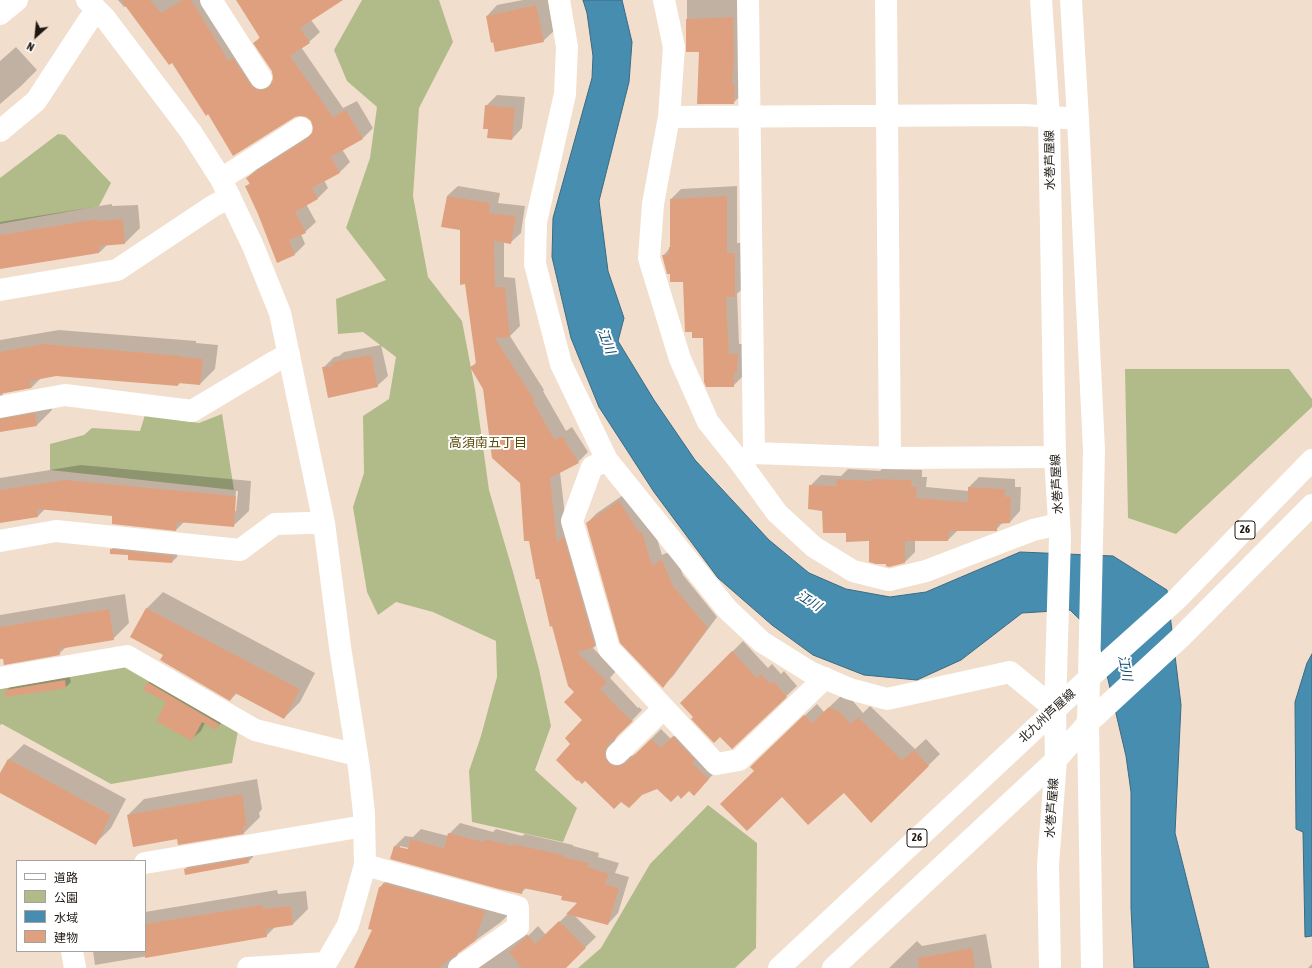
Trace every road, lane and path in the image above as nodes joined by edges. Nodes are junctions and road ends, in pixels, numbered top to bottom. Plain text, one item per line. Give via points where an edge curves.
1 (16, 0) edge
2 (210, 0) edge
3 (559, 0) edge
4 (664, 0) edge
5 (748, 0) edge
6 (886, 0) edge
7 (1041, 0) edge
8 (1071, 0) edge
9 (92, 5) edge
10 (0, 14) edge
11 (261, 78) dead end
12 (750, 116) junction
13 (887, 116) junction
14 (1049, 116) junction
15 (669, 117) junction
16 (1078, 119) junction
17 (301, 128) dead end
18 (0, 131) edge
19 (225, 188) junction
20 (0, 290) edge
21 (289, 354) junction
22 (0, 407) edge
23 (1055, 457) junction
24 (747, 458) junction
25 (890, 458) junction
26 (607, 460) junction
27 (1312, 460) edge
28 (1312, 505) edge
29 (324, 523) junction
30 (1060, 530) junction
31 (0, 541) edge
32 (1095, 673) junction
33 (0, 678) edge
34 (825, 678) junction
35 (664, 708) junction
36 (1056, 709) junction
37 (1088, 723) junction
38 (617, 754) dead end
39 (357, 755) junction
40 (1056, 760) junction
41 (364, 826) junction
42 (146, 863) edge
43 (365, 865) junction
44 (72, 952) edge
45 (324, 966) edge
46 (75, 968) edge
47 (248, 968) edge
48 (459, 968) edge
49 (778, 968) edge
50 (833, 968) edge
51 (1050, 968) edge
52 (1092, 968) edge

1 - 10 street
2 - 11 street
3 - 26 street via 567,47 565,94 536,222 535,264 561,364
4 - 15 street via 674,48
5 - 12 street
6 - 13 street
7 - 14 street, 水巻芦屋線
8 - 16 street
9 - 18 street via 87,23 36,101
9 - 19 street via 105,18 191,132
12 - 13 street
12 - 15 street
12 - 24 street
13 - 14 street
13 - 25 street
14 - 16 street
14 - 23 street, 水巻芦屋線
15 - 24 street via 653,204 649,258 680,359 708,422
16 - 32 street via 1094,450 1090,627
17 - 19 street
19 - 20 street via 213,206 118,270
19 - 21 street via 254,246 280,313
21 - 22 street via 192,411 65,395
21 - 29 street
23 - 25 street
23 - 30 street, 水巻芦屋線
24 - 25 street
24 - 30 street via 777,513 814,547 853,571 889,580 926,571 1034,530
26 - 34 street via 727,609 762,642 810,672
26 - 35 street via 592,467 572,521 609,649
27 - 32 street, 北九州芦屋線 / 26 via 1178,599
28 - 37 street, 26 via 1181,637
29 - 31 street via 275,524 240,550 56,532
29 - 39 street
30 - 36 street, 水巻芦屋線
32 - 36 street, 北九州芦屋線 / 26
32 - 37 street
33 - 39 street via 127,656 255,730
34 - 35 street via 739,760 716,764
34 - 36 street via 850,689 887,698 1010,672
35 - 38 street
36 - 40 street, 水巻芦屋線
36 - 49 street, 北九州芦屋線 / 26
37 - 40 street, 26
37 - 52 street
39 - 41 street
40 - 50 street, 26
40 - 51 street, 水巻芦屋線 via 1048,865
41 - 42 street
41 - 43 street
43 - 45 street via 348,925
43 - 48 street via 518,907 518,927
44 - 46 street
45 - 47 street

